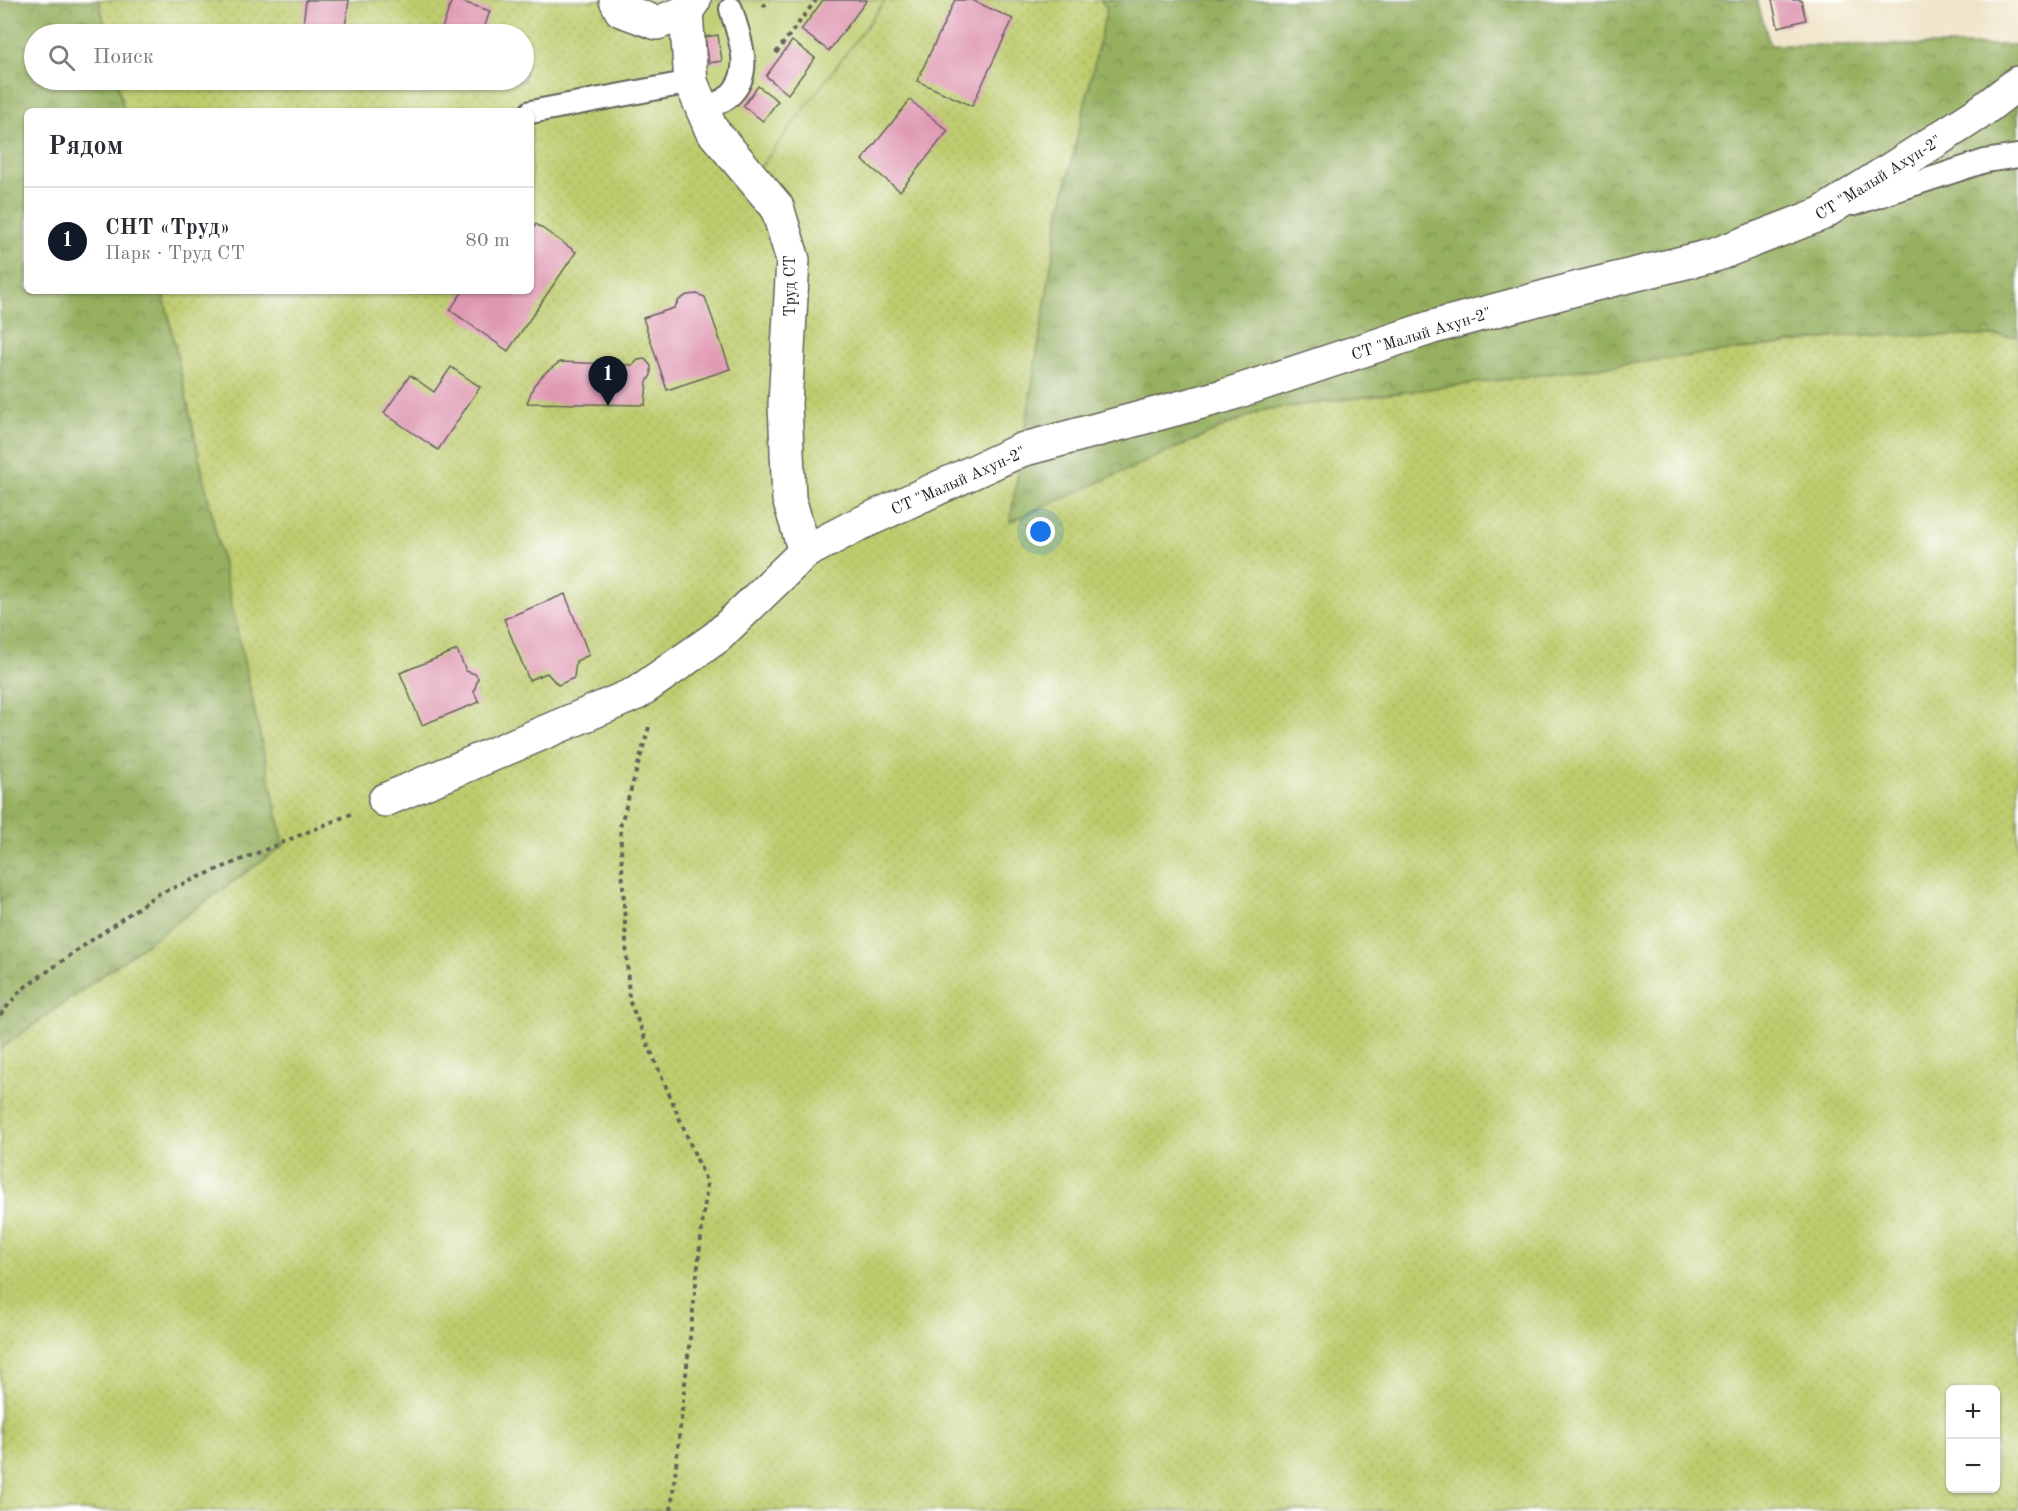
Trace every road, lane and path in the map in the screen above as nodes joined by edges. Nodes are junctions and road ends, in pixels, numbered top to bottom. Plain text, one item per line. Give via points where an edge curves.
1 (616, 0) edge
2 (690, 6) edge
3 (730, 9) dead end
4 (2018, 83) edge
5 (696, 95) junction
6 (534, 112) edge
7 (2018, 156) edge
8 (1821, 214) junction
9 (805, 552) junction
10 (652, 720) dead end
11 (385, 800) joint
12 (0, 1015) edge
13 (671, 1511) edge

1 - 2 street via 621,10 657,23
2 - 5 street, Труд СТ
3 - 5 lane via 745,65 742,77 727,98
4 - 8 street, СТ "Малый Ахун-2" via 1979,113
5 - 6 lane
5 - 9 street, Труд СТ via 711,129 777,207 793,260 785,404 789,499
7 - 8 lane via 1985,161
8 - 9 street, СТ "Малый Ахун-2" via 1715,255 1433,327 1224,396 1021,450
9 - 11 street, СТ "Малый Ахун-2" via 717,637 638,693
10 - 13 path via 620,827 629,1000 707,1183
11 - 12 path via 156,895 21,990

